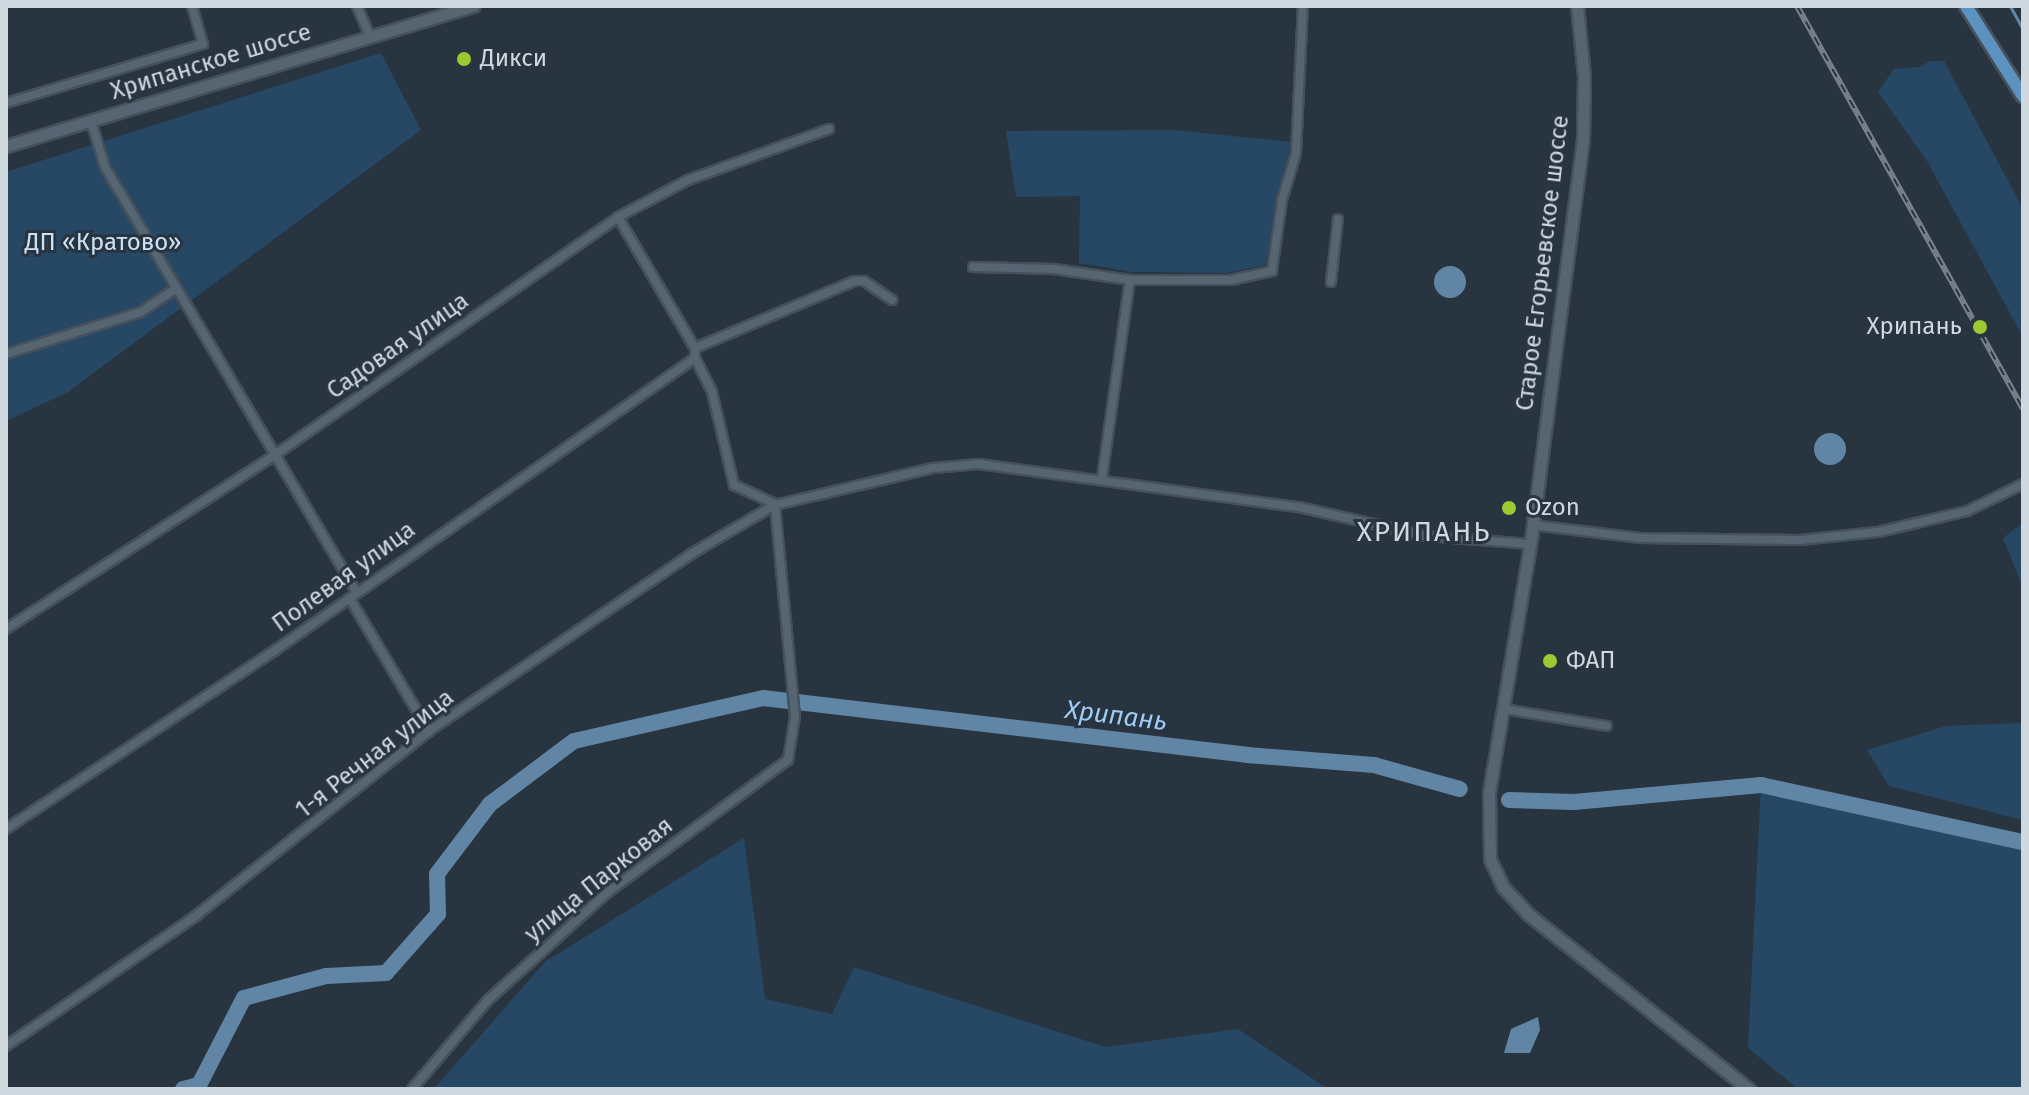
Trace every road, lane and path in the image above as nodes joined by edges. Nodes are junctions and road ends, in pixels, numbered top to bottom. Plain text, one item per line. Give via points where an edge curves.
1 (192, 6) edge
2 (357, 6) edge
3 (474, 6) edge
4 (1303, 6) edge
5 (1577, 6) edge
6 (1966, 6) edge
7 (370, 37) junction
8 (2023, 96) edge
9 (6, 103) edge
10 (91, 121) junction
11 (829, 129) dead end
12 (6, 146) edge
13 (618, 217) junction
14 (1338, 219) dead end
15 (973, 267) dead end
16 (1130, 280) junction
17 (1331, 282) dead end
18 (174, 290) junction
19 (892, 300) dead end
20 (695, 353) junction
21 (6, 354) edge
22 (272, 457) junction
23 (1102, 478) junction
24 (2023, 484) edge
25 (775, 505) junction
26 (1533, 525) junction
27 (1531, 544) junction
28 (353, 596) junction
29 (6, 629) edge
30 (1504, 709) junction
31 (1607, 726) dead end
32 (429, 731) junction
33 (6, 829) edge
34 (6, 1046) edge
35 (412, 1089) edge
36 (1749, 1089) edge

1 - 9 street via 203,44
2 - 7 street
3 - 7 main road, Хрипанское шоссе
4 - 16 street via 1296,153 1282,200 1272,271 1231,280
5 - 26 main road, Старое Егорьевское шоссе via 1583,139
6 - 8 main road
7 - 10 main road, Хрипанское шоссе
10 - 12 main road, Хрипанское шоссе
10 - 18 street via 105,167
11 - 13 street, Садовая улица via 688,180
13 - 20 street
13 - 22 street, Садовая улица
14 - 17 street
15 - 16 street via 1054,269
16 - 23 street
18 - 21 street via 141,312
18 - 22 street
19 - 20 street, Полевая улица via 864,281 854,281
20 - 25 street via 712,392 734,485
20 - 28 street, Полевая улица
22 - 28 street
22 - 29 street, Садовая улица
23 - 25 street, 1-я Речная улица via 979,464 933,468
23 - 27 street, 1-я Речная улица via 1338,513 1426,536
24 - 26 street via 1967,511 1878,532 1800,540 1640,538
25 - 32 street, 1-я Речная улица via 691,554
25 - 35 street, улица Парковая via 795,717 788,760 608,892 504,984
26 - 27 main road, Старое Егорьевское шоссе
27 - 30 main road, Старое Егорьевское шоссе
28 - 32 street
28 - 33 street, Полевая улица
30 - 31 street
30 - 36 main road, Старое Егорьевское шоссе via 1486,832 1490,859 1503,887 1528,914
32 - 34 street, 1-я Речная улица via 197,915

